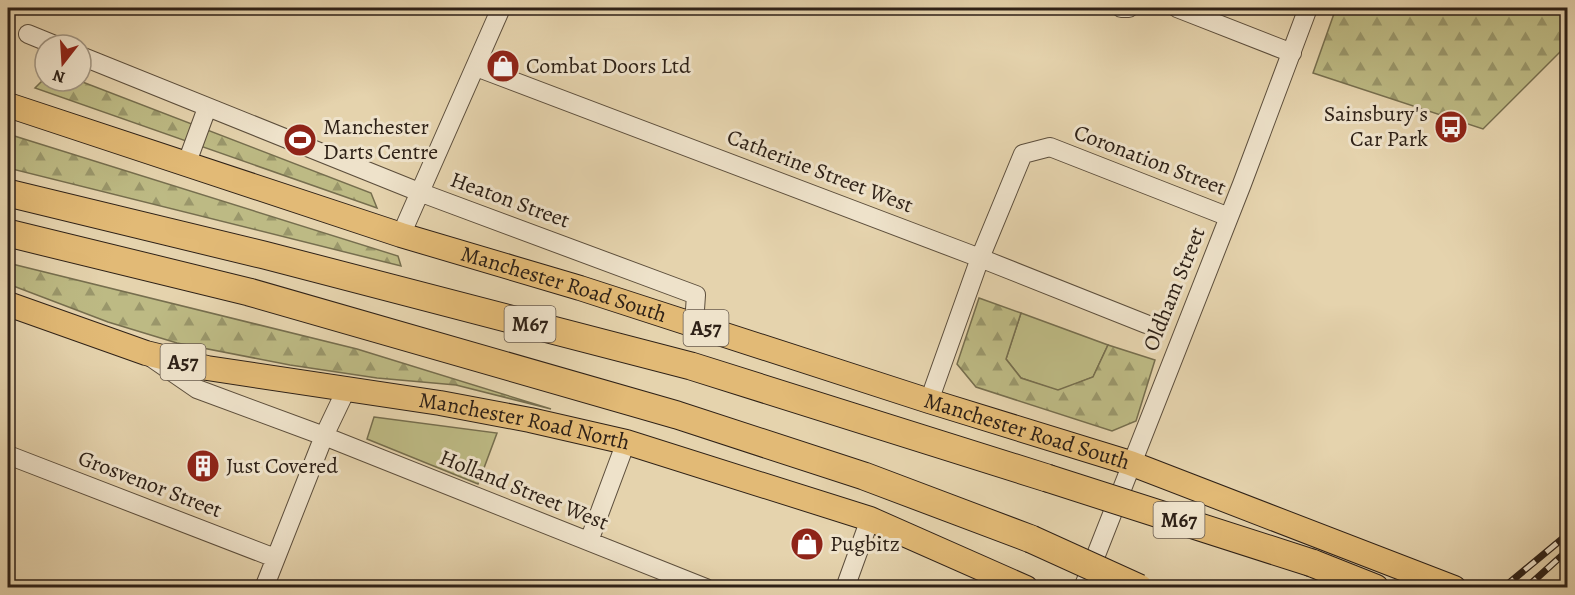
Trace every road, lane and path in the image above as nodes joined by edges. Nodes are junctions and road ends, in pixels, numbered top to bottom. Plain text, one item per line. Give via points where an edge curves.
1 (501, 8) edge
2 (1121, 8) edge
3 (1129, 8) edge
4 (1177, 8) edge
5 (1308, 8) edge
6 (28, 34) dead end
7 (33, 36) edge
8 (1292, 53) junction
9 (93, 61) edge
10 (476, 67) junction
11 (11, 103) edge
12 (207, 108) junction
13 (186, 165) junction
14 (419, 192) junction
15 (8, 193) edge
16 (1229, 217) junction
17 (8, 233) edge
18 (401, 235) junction
19 (981, 258) junction
20 (8, 304) edge
21 (694, 324) junction
22 (1146, 324) dead end
23 (146, 353) junction
24 (346, 390) junction
25 (929, 401) junction
26 (324, 436) junction
27 (626, 442) junction
28 (8, 455) edge
29 (1130, 463) junction
30 (870, 519) junction
31 (589, 541) junction
32 (275, 558) junction
33 (264, 588) edge
34 (706, 588) edge
35 (845, 588) edge
36 (1026, 588) edge
37 (1083, 588) edge
38 (1139, 588) edge
39 (1375, 588) edge
40 (1454, 588) edge

1 - 10 street
2 - 3 street
4 - 8 street
5 - 8 street, Oldham Street
6 - 7 street
8 - 16 street, Oldham Street
9 - 12 street, Heaton Street
10 - 14 street
10 - 19 street, Catherine Street West
11 - 13 main road, Manchester Road South / A57
12 - 13 street
12 - 14 street, Heaton Street
13 - 18 main road, Manchester Road South / A57
14 - 18 street
14 - 21 street, Heaton Street via 696,295
15 - 39 highway, M67, bridge via 691,366 1312,563
16 - 19 street, Coronation Street via 1050,147 1023,154
16 - 29 street, Oldham Street
17 - 38 highway, M67, bridge via 249,292 677,415 864,476 1031,540
18 - 21 main road, Manchester Road South / A57
19 - 22 street, Catherine Street West
19 - 25 street
20 - 23 main road, Manchester Road North / A57
21 - 25 main road, Manchester Road South / A57
23 - 24 main road, Manchester Road North / A57 via 207,368
23 - 26 street, Holland Street West via 197,389
24 - 26 street
24 - 27 main road, Manchester Road North / A57 via 451,405
25 - 29 main road, Manchester Road South / A57
26 - 31 street, Holland Street West
26 - 32 street
27 - 30 main road, Manchester Road North / A57
27 - 31 street
28 - 32 street, Grosvenor Street
29 - 37 street, Oldham Street
29 - 40 main road, Manchester Road South / A57
30 - 35 street
30 - 36 main road, Manchester Road North / A57
31 - 34 street, Holland Street West
32 - 33 street

